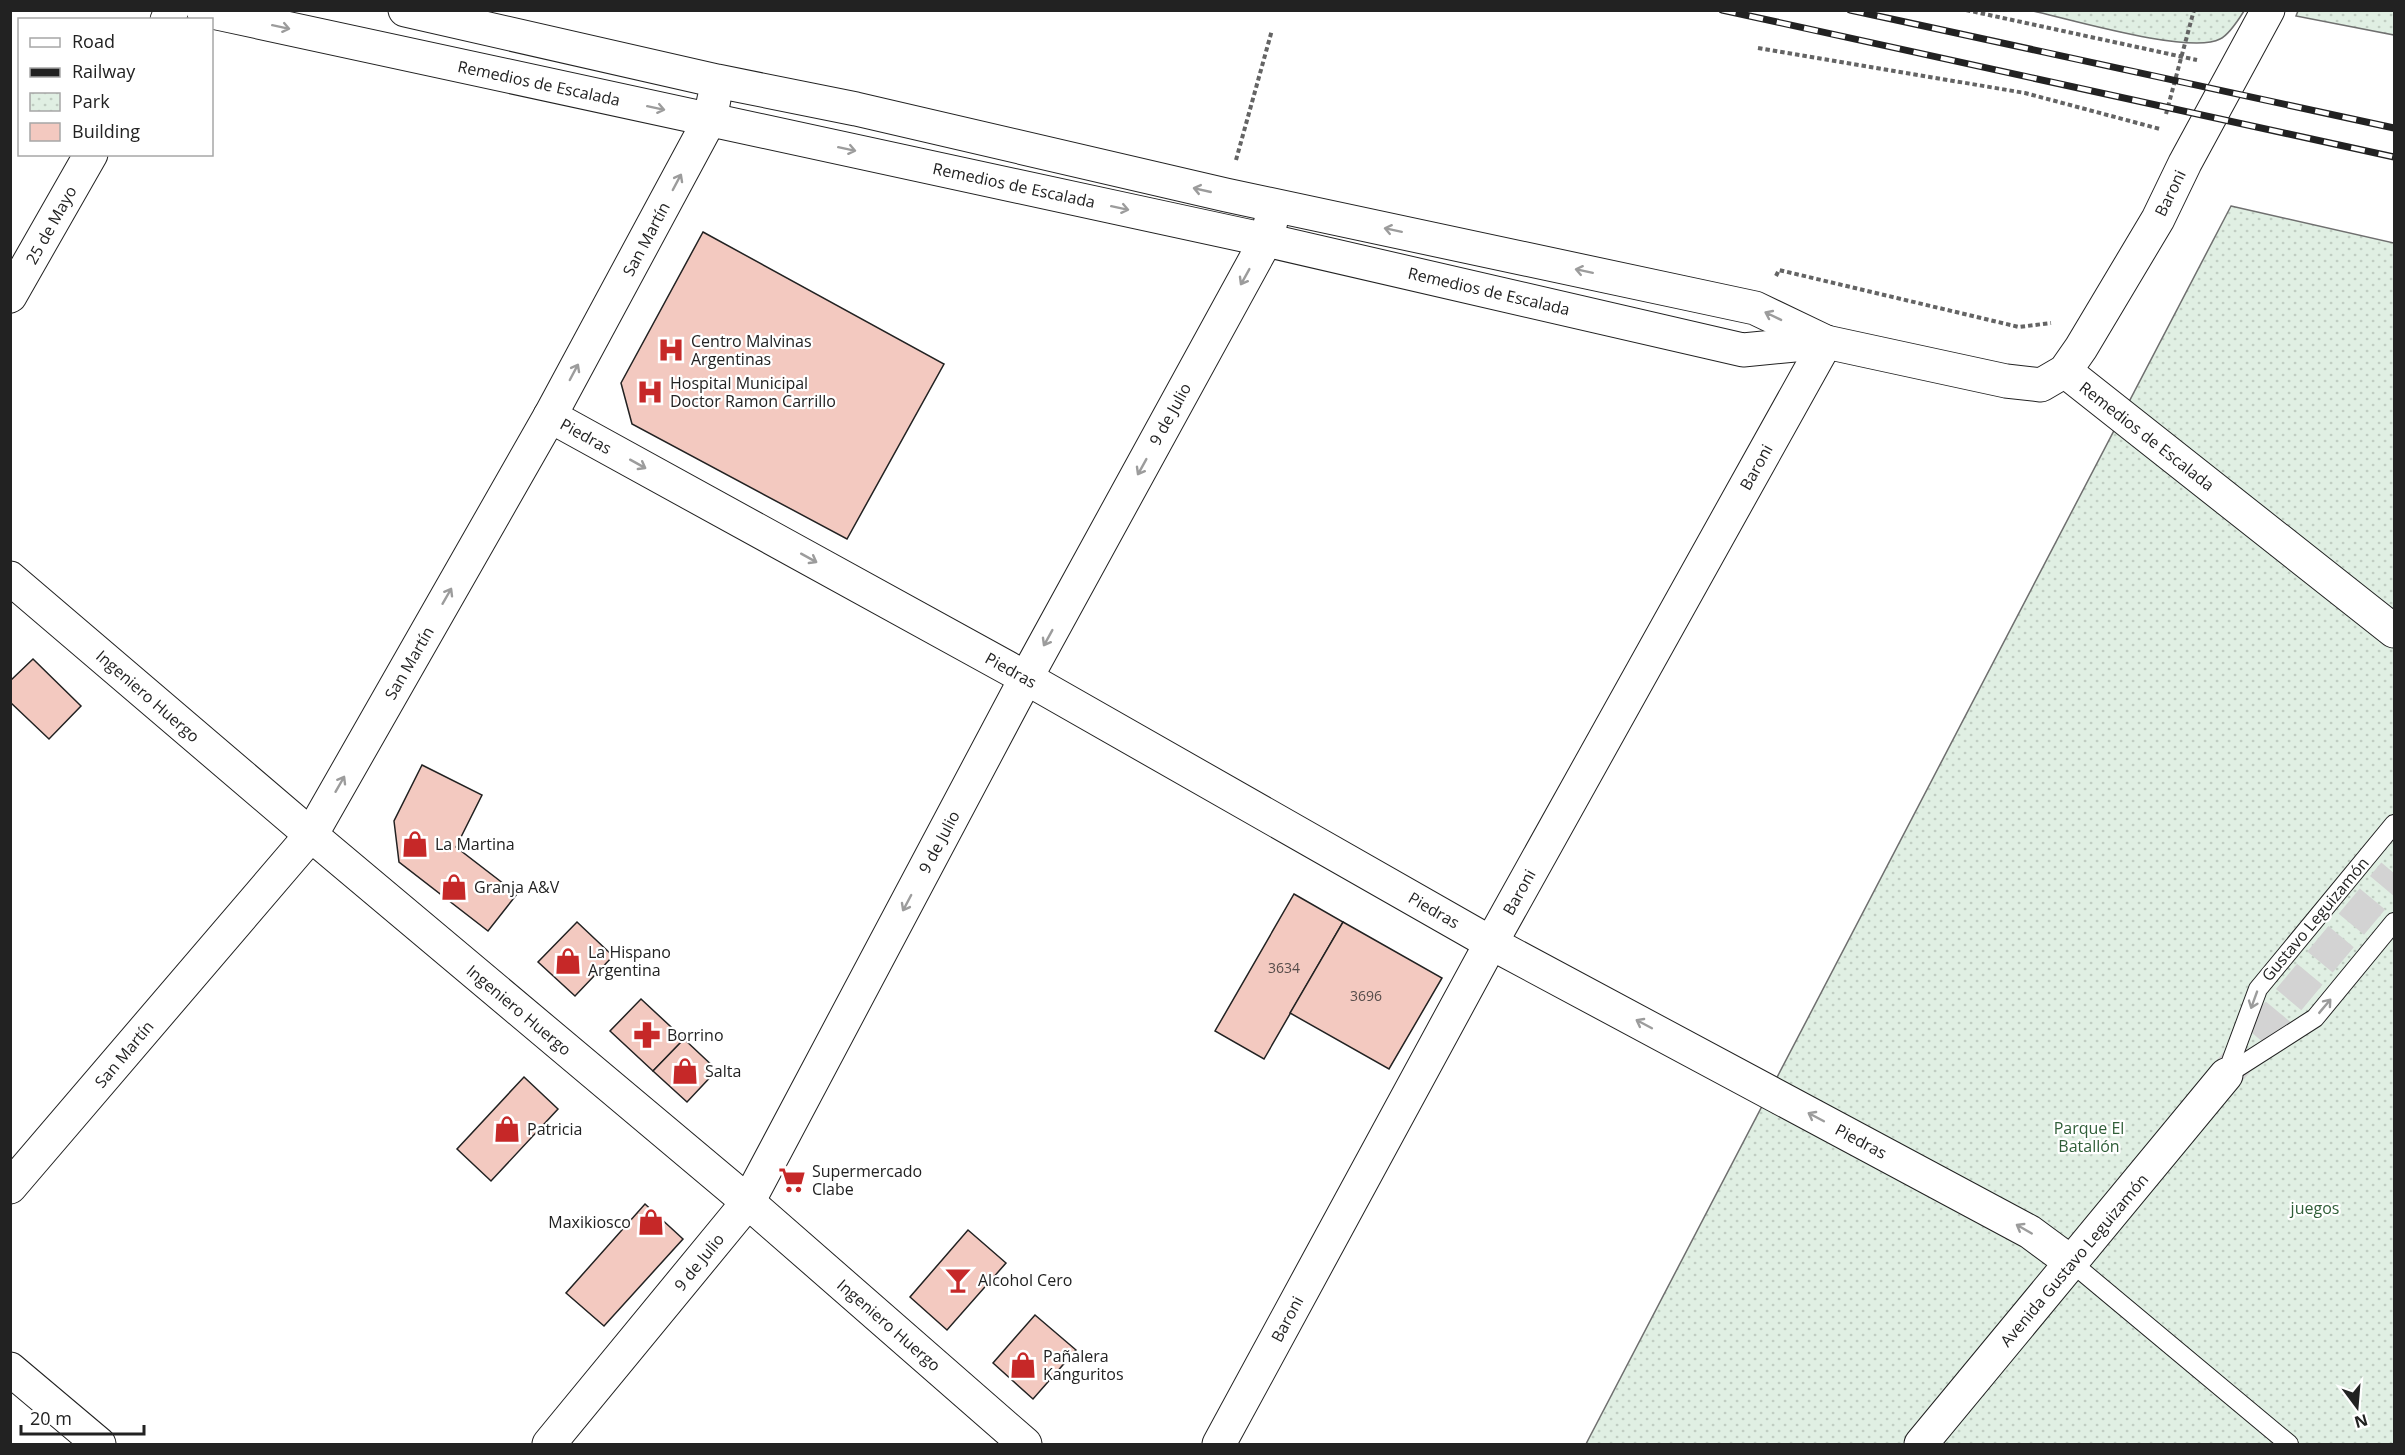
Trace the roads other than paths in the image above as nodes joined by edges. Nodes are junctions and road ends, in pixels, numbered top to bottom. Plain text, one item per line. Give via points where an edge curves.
1 (203, 10) edge
2 (405, 10) edge
3 (2268, 10) edge
4 (717, 81) junction
5 (710, 119) junction
6 (90, 156) edge
7 (1276, 204) junction
8 (1266, 240) junction
9 (10, 296) edge
10 (1826, 342) junction
11 (2065, 371) junction
12 (550, 416) junction
13 (10, 578) edge
14 (2394, 631) edge
15 (1026, 678) junction
16 (2394, 824) edge
17 (311, 835) junction
18 (2394, 922) edge
19 (1491, 943) junction
20 (2226, 1076) junction
21 (10, 1187) edge
22 (748, 1202) junction
23 (2072, 1263) junction
24 (10, 1369) edge
25 (99, 1444) edge
26 (549, 1444) edge
27 (1025, 1444) edge
28 (1219, 1444) edge
29 (1921, 1444) edge
30 (2289, 1444) edge

1 -> 5 street, Remedios de Escalada
2 - 4 street, Remedios de Escalada
3 - 11 street, Baroni via 2158,219
4 - 5 street, San Martín
7 -> 4 street, Remedios de Escalada
5 -> 8 street, Remedios de Escalada
12 -> 5 street, San Martín
6 - 9 street, 25 de Mayo
7 - 8 street, 9 de Julio
10 -> 7 street, Remedios de Escalada via 1761,310
8 - 10 street, Remedios de Escalada via 1743,350
8 -> 15 street, 9 de Julio
10 - 11 street, Remedios de Escalada via 2006,381 2041,385
10 - 19 street, Baroni
11 - 14 street, Remedios de Escalada
12 -> 15 street, Piedras
17 -> 12 street, San Martín
13 - 17 street, Ingeniero Huergo
15 - 19 street, Piedras
15 -> 22 street, 9 de Julio
16 -> 20 lane, Gustavo Leguizamón via 2258,989
17 - 21 street, San Martín
17 - 22 street, Ingeniero Huergo
20 -> 18 lane via 2315,1018
23 -> 19 street, Piedras via 2030,1232
19 - 28 street, Baroni
20 - 23 street, Avenida Gustavo Leguizamón
22 - 26 street, 9 de Julio
22 - 27 street, Ingeniero Huergo
23 - 29 street, Avenida Gustavo Leguizamón
23 - 30 lane, Piedras
24 - 25 street

